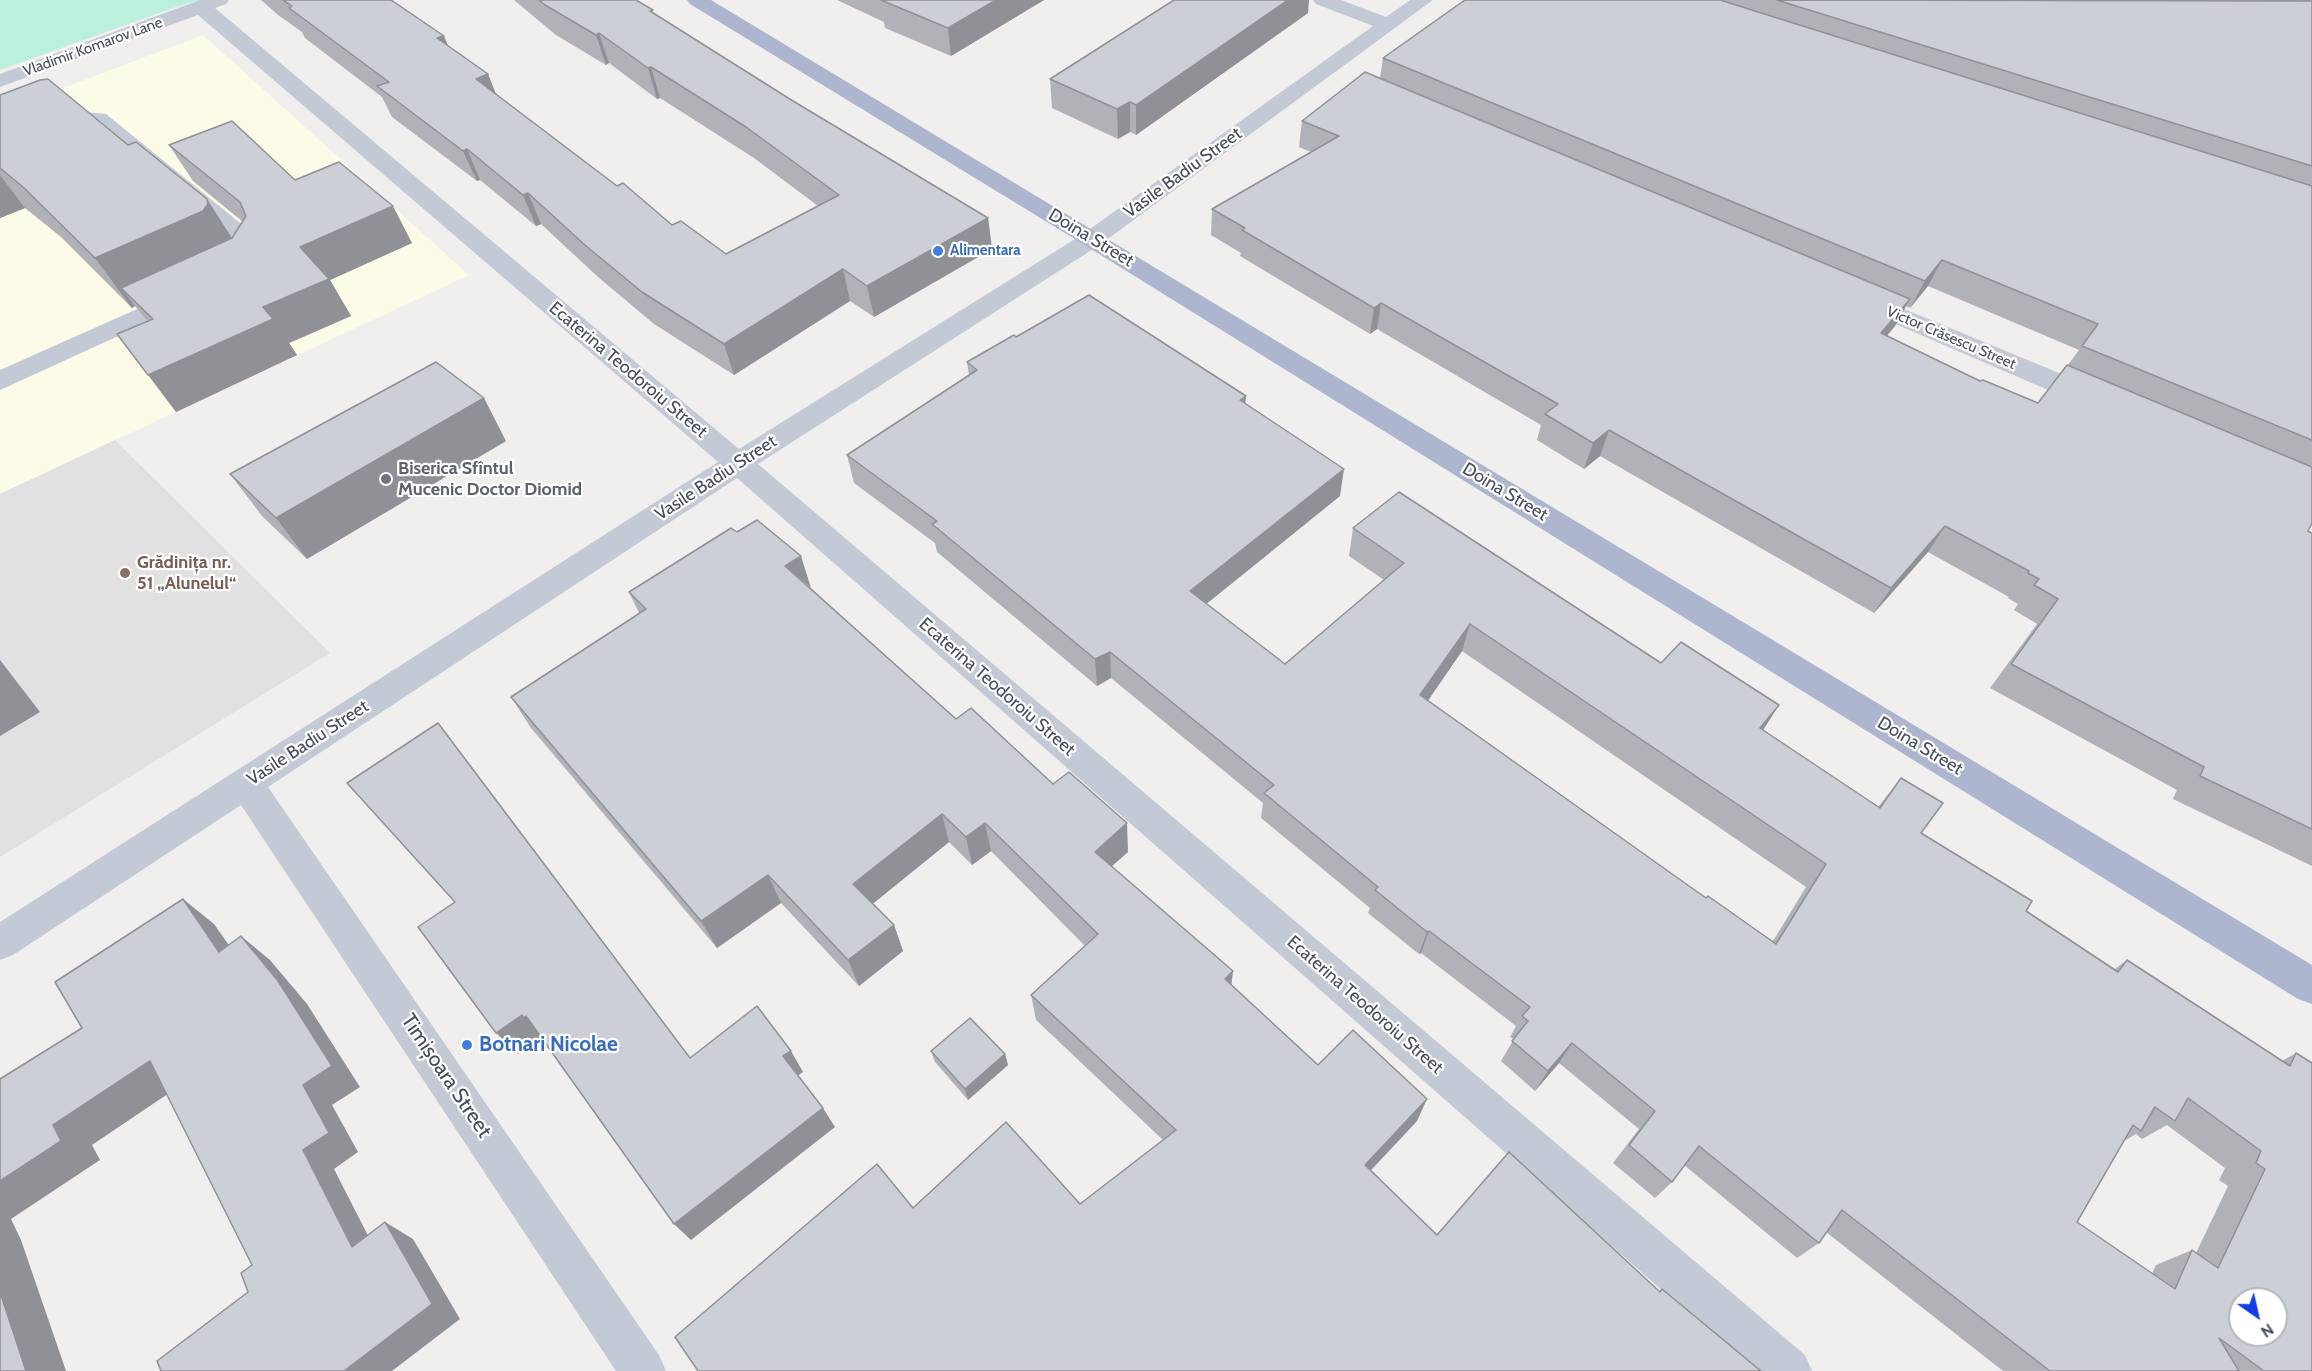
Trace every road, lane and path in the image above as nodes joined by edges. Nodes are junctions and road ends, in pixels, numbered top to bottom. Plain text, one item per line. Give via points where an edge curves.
1 (697, 0) edge
2 (1323, 0) edge
3 (1423, 0) edge
4 (210, 3) edge
5 (1388, 25) junction
6 (0, 81) edge
7 (0, 142) edge
8 (1092, 239) junction
9 (1840, 291) edge
10 (0, 381) edge
11 (2115, 407) edge
12 (738, 464) junction
13 (246, 783) junction
14 (0, 943) edge
15 (2312, 986) edge
16 (643, 1371) edge
17 (1789, 1371) edge

1 - 8 main road, Doina Street
2 - 5 street
3 - 5 street, Vasile Badiu Street
4 - 6 street, Vladimir Komarov Lane
4 - 12 street, Ecaterina Teodoroiu Street
5 - 8 street, Vasile Badiu Street via 1335,76
7 - 10 street via 59,121 98,118 252,245 255,254 246,268
8 - 12 street, Vasile Badiu Street
8 - 15 main road, Doina Street
9 - 11 street, Victor Crăsescu Street
12 - 13 street, Vasile Badiu Street
12 - 17 street, Ecaterina Teodoroiu Street
13 - 14 street, Vasile Badiu Street
13 - 16 street, Timișoara Street

